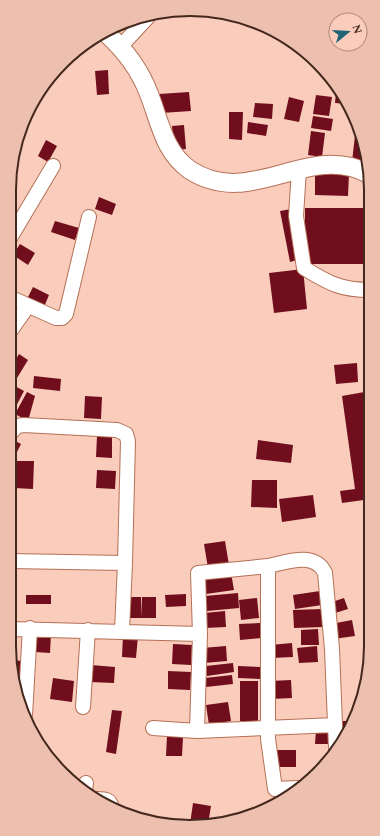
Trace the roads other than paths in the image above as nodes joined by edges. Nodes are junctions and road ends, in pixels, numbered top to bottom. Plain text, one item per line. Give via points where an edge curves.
1 (143, 23) edge
2 (109, 36) edge
3 (121, 46) junction
4 (53, 166) dead end
5 (299, 169) junction
6 (363, 171) edge
7 (89, 217) dead end
8 (16, 228) edge
9 (364, 290) edge
10 (16, 300) edge
11 (28, 306) junction
12 (16, 323) edge
13 (16, 427) edge
14 (16, 561) edge
15 (125, 562) junction
16 (268, 566) junction
17 (30, 628) junction
18 (16, 629) edge
19 (88, 630) junction
20 (122, 631) junction
21 (200, 634) junction
22 (26, 704) edge
23 (83, 708) dead end
24 (335, 725) junction
25 (153, 728) dead end
26 (269, 729) junction
27 (198, 731) junction
28 (336, 742) edge
29 (290, 789) edge

1 - 3 street
2 - 3 street
3 - 5 street via 149,93 170,150 179,162 208,179 229,183 251,183
4 - 8 street
5 - 6 street via 335,165
5 - 9 street via 296,216 304,268 323,280 349,290
7 - 11 street via 66,314 62,318 56,318
10 - 11 street
11 - 12 street
13 - 15 street via 24,425 117,430 126,434 128,441
14 - 15 street
15 - 20 street
16 - 21 street via 198,573
16 - 24 street via 302,559 313,560 325,573
16 - 26 street
17 - 18 street
17 - 19 street
17 - 22 street
19 - 20 street
19 - 23 street
20 - 21 street
21 - 27 street
24 - 26 street
24 - 28 street
25 - 27 street
26 - 27 street
26 - 29 street via 274,790

